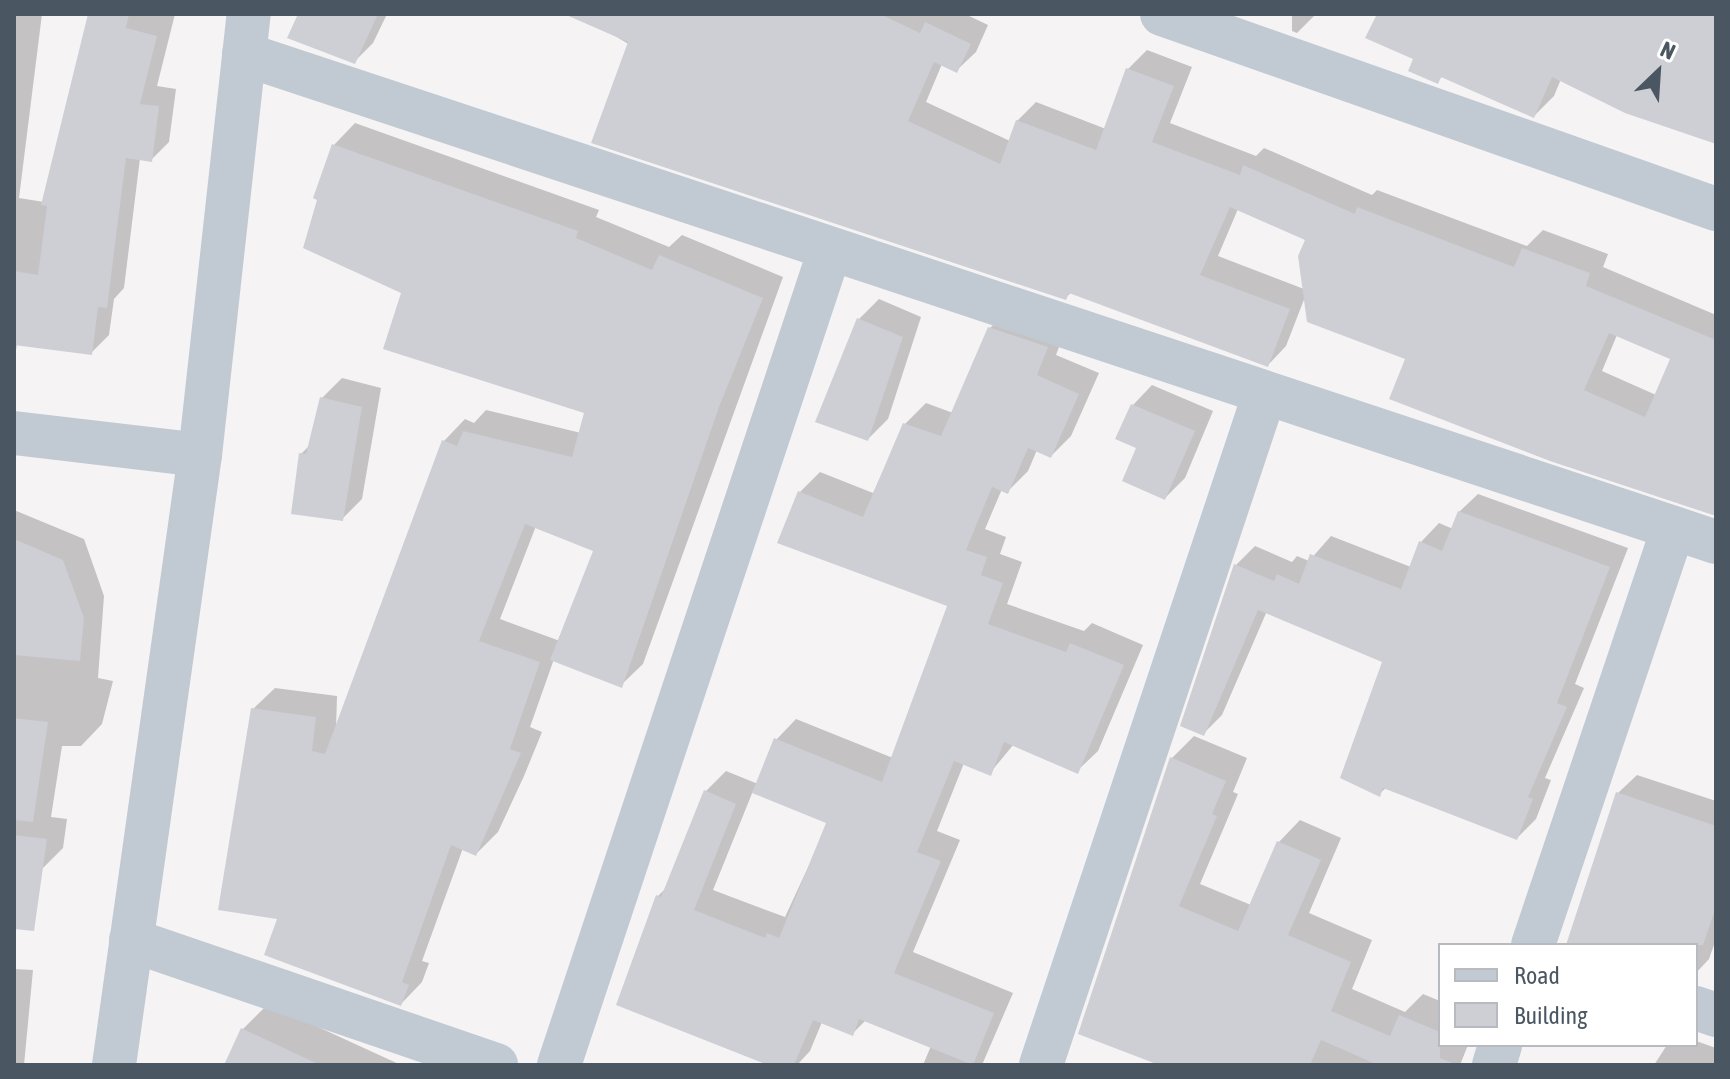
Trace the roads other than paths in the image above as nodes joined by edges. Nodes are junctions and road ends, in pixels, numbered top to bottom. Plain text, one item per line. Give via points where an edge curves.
1 (1162, 14) edge
2 (247, 34) edge
3 (1716, 209) edge
4 (830, 250) junction
5 (1265, 393) junction
6 (14, 433) edge
7 (200, 455) junction
8 (1673, 528) junction
9 (1716, 542) edge
10 (131, 940) junction
11 (1534, 943) edge
12 (114, 1065) edge
13 (496, 1065) edge
14 (559, 1065) edge
15 (1041, 1065) edge

1 - 3 street
2 - 4 street
2 - 7 street
4 - 5 street
4 - 14 street
5 - 8 street
5 - 15 street
6 - 7 street
7 - 10 street
8 - 9 street
8 - 11 street
10 - 12 street
10 - 13 street

